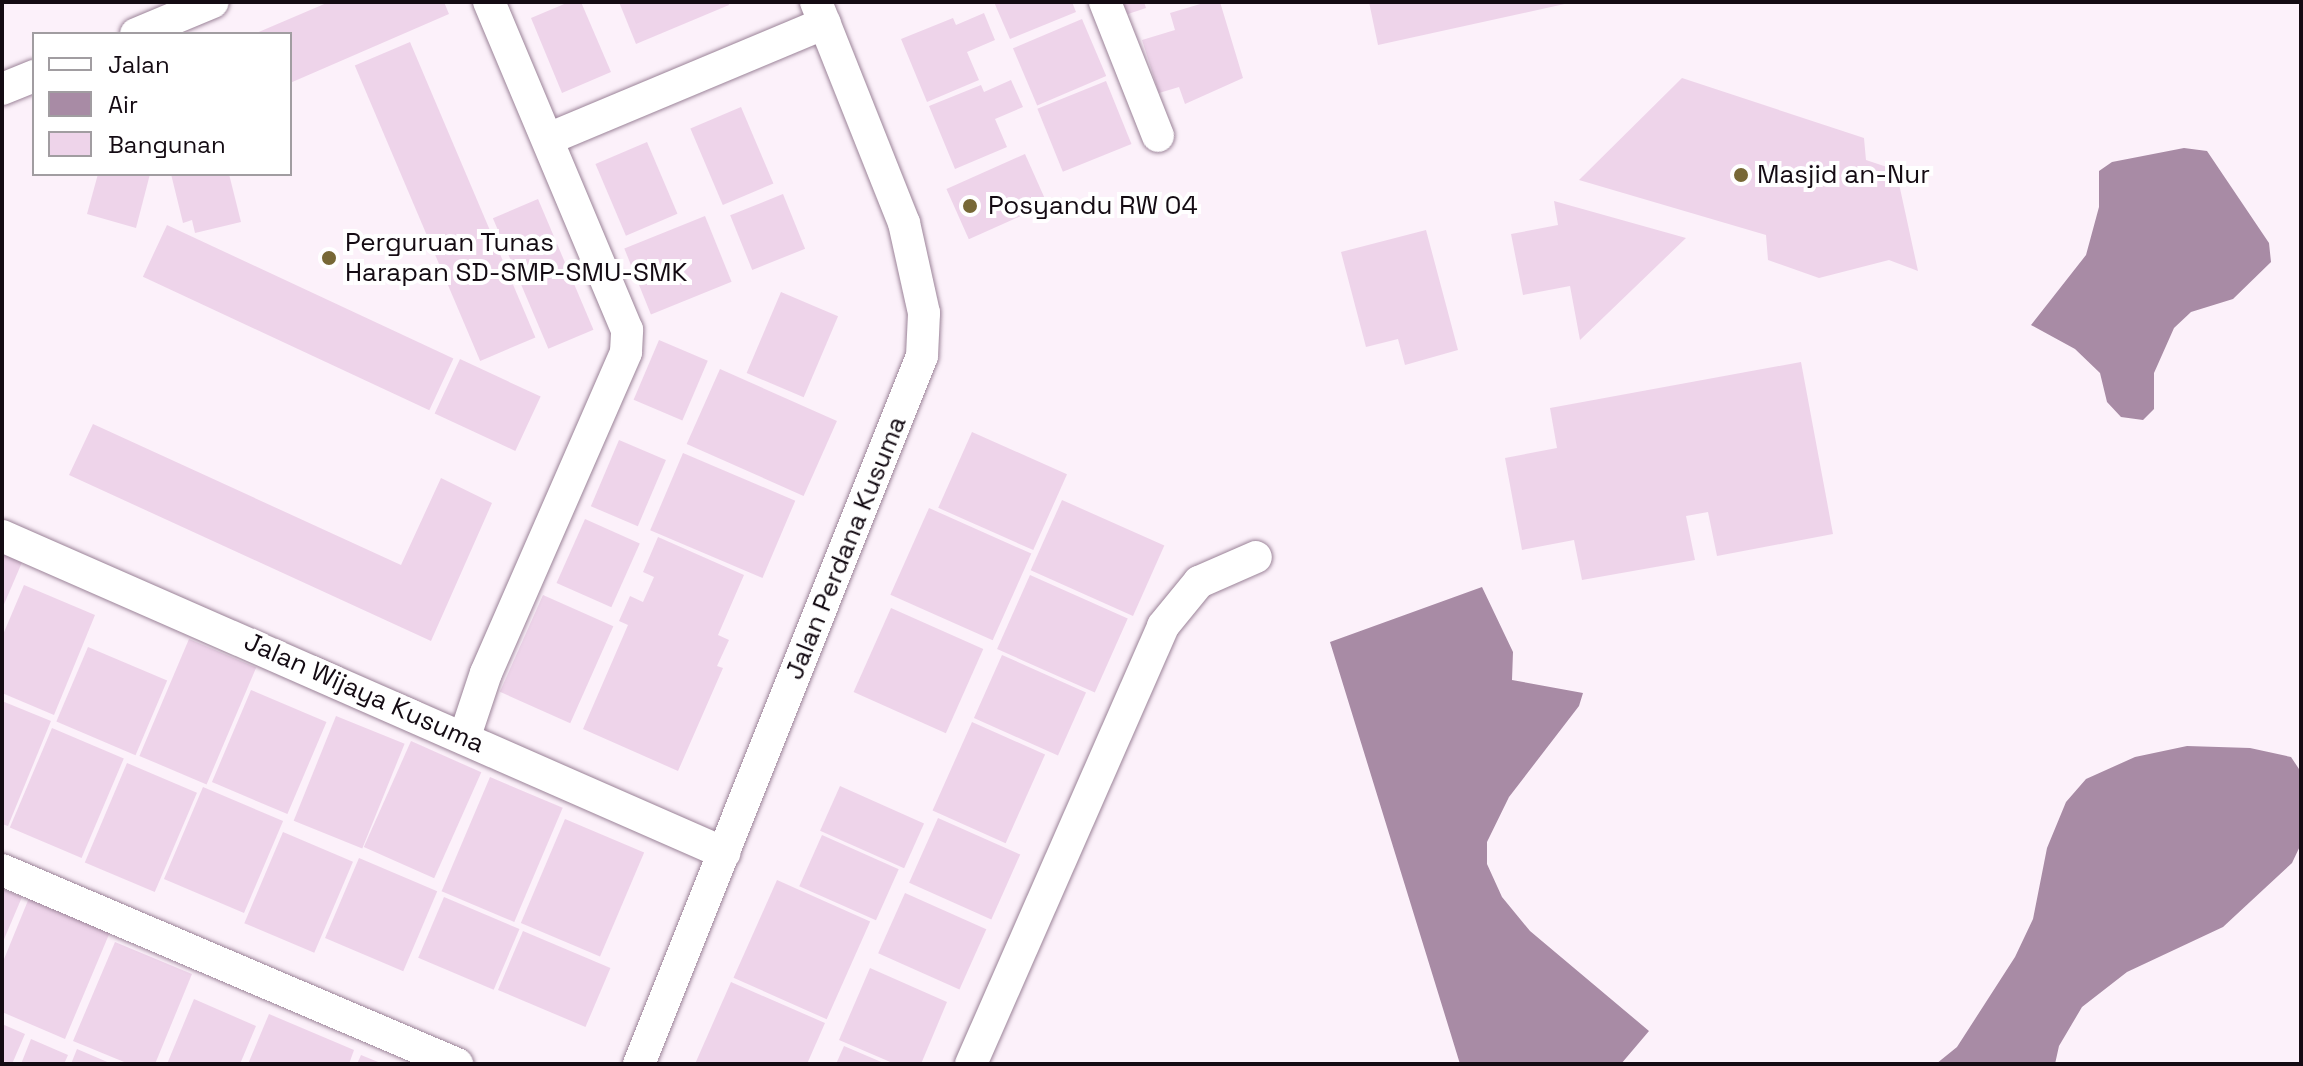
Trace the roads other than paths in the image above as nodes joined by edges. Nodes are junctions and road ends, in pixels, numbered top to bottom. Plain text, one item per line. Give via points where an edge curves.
1 (213, 2) edge
2 (489, 2) edge
3 (1105, 2) edge
4 (820, 13) edge
5 (141, 32) edge
6 (32, 77) edge
7 (2, 89) edge
8 (1158, 136) dead end
9 (548, 139) junction
10 (2, 536) edge
11 (1256, 557) dead end
12 (465, 736) junction
13 (724, 853) junction
14 (2, 870) edge
15 (457, 1064) edge
16 (639, 1064) edge
17 (971, 1064) edge

1 - 5 street
2 - 9 street
3 - 8 street
4 - 9 street, Jalan Perdana Kusuma
4 - 13 street, Jalan Perdana Kusuma via 915,262 924,313 922,356
6 - 7 street
9 - 12 street via 619,302 627,330 626,352 486,673
10 - 12 street, Jalan Wijaya Kusuma
11 - 17 street via 1199,582 1163,626
12 - 13 street, Jalan Wijaya Kusuma
13 - 16 street, Jalan Perdana Kusuma
14 - 15 street

